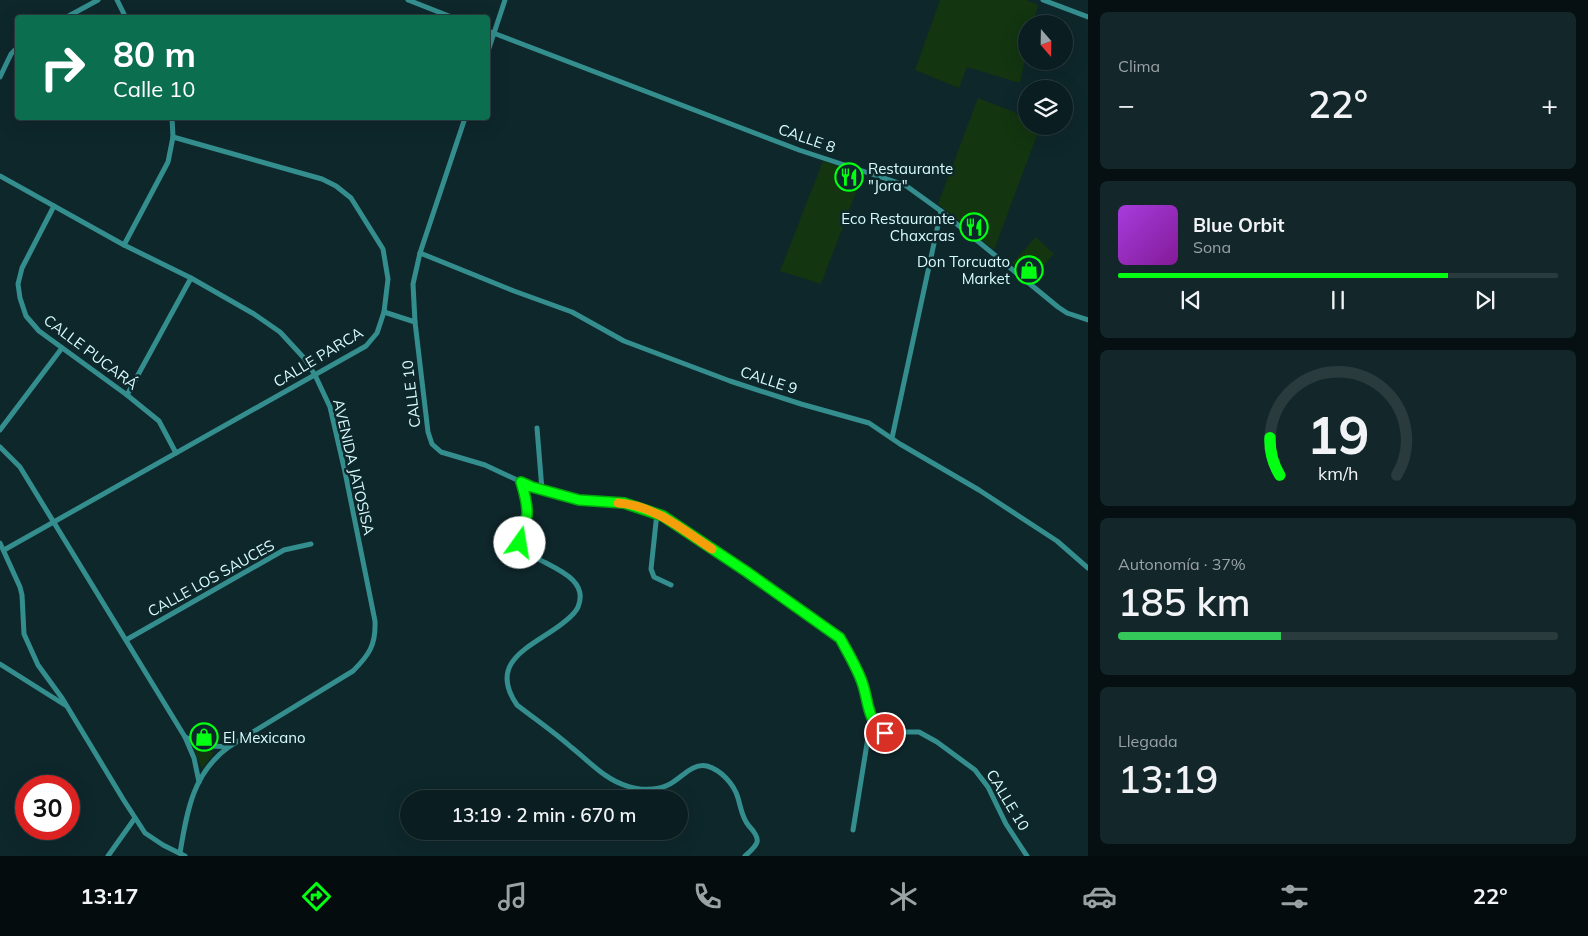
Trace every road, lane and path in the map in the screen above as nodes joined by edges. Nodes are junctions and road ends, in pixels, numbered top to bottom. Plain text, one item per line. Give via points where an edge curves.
1 (98, 0) edge
2 (117, 0) edge
3 (408, 0) edge
4 (505, 0) edge
5 (1043, 0) edge
6 (70, 15) edge
7 (124, 15) edge
8 (446, 15) edge
9 (1088, 17) edge
10 (490, 32) edge
11 (494, 33) junction
12 (490, 45) edge
13 (15, 50) edge
14 (0, 77) edge
15 (172, 120) edge
16 (465, 120) edge
17 (173, 137) junction
18 (0, 176) edge
19 (54, 206) junction
20 (941, 211) junction
21 (124, 245) junction
22 (420, 253) junction
23 (190, 278) junction
24 (384, 312) junction
25 (1088, 320) edge
26 (415, 322) junction
27 (62, 348) junction
28 (315, 375) junction
29 (127, 394) junction
30 (537, 428) dead end
31 (0, 430) edge
32 (892, 438) junction
33 (0, 447) edge
34 (176, 453) junction
35 (521, 482) junction
36 (542, 490) junction
37 (657, 513) junction
38 (55, 522) junction
39 (0, 543) edge
40 (311, 544) dead end
41 (4, 550) junction
42 (1088, 568) edge
43 (671, 585) dead end
44 (126, 640) junction
45 (0, 664) edge
46 (65, 706) junction
47 (871, 719) junction
48 (185, 737) junction
49 (230, 746) junction
50 (199, 782) junction
51 (135, 818) junction
52 (853, 830) dead end
53 (183, 854) edge
54 (108, 856) edge
55 (745, 856) edge
56 (1027, 856) edge

1 - 6 street
2 - 7 street
3 - 8 street
4 - 11 street
5 - 9 street
10 - 11 street, CALLE 8
11 - 12 street
11 - 20 street, CALLE 8 via 799,150 898,182
13 - 14 street
15 - 17 street
16 - 22 street, CALLE 10
17 - 21 street via 168,162
17 - 24 street, CALLE PARCA via 322,179 351,198 383,249 388,279
18 - 19 street, AVENIDA JATOSISA
19 - 21 street, AVENIDA JATOSISA
19 - 27 street, CALLE PUCARÁ via 22,268 18,284 26,316
20 - 25 street, CALLE 8 via 1058,307
20 - 32 street
21 - 23 street, AVENIDA JATOSISA
22 - 26 street, CALLE 10 via 413,284
22 - 32 street, CALLE 9 via 572,312 624,341 730,381 862,420
23 - 28 street, AVENIDA JATOSISA via 280,332
23 - 29 street
24 - 26 street
24 - 28 street, CALLE PARCA via 377,333 369,343
26 - 35 street, CALLE 10 via 432,444 441,452 485,465
27 - 29 street, CALLE PUCARÁ
27 - 31 street
28 - 34 street, CALLE PARCA
28 - 49 street, AVENIDA JATOSISA via 330,407 349,490 375,621 372,649 353,671
29 - 34 street, CALLE PUCARÁ via 159,421
30 - 36 street
32 - 42 street, CALLE 9 via 1057,541
33 - 38 street, AVENIDA JATOSISA via 20,467
34 - 38 street, CALLE PARCA
35 - 36 street, CALLE 10
35 - 55 street via 527,508 519,535 521,546 532,556 566,573 576,585 580,600 573,615 522,651 512,662 507,684 512,697 517,705 598,771 626,786 661,788 698,766 708,766 718,772 734,788 746,822 758,838 757,844
36 - 37 street, CALLE 10 via 579,500 624,503
37 - 43 street via 652,573
37 - 47 street, CALLE 10 via 840,638 862,683
38 - 41 street, CALLE PARCA
38 - 44 street, AVENIDA JATOSISA
39 - 41 street
40 - 44 street, CALLE LOS SAUCES via 284,550
41 - 46 street via 22,595 24,634 38,665
44 - 48 street, AVENIDA JATOSISA
45 - 46 street
46 - 51 street
47 - 52 street
47 - 56 street, CALLE 10 via 890,735 919,732 974,770 988,786 1006,824
48 - 49 street via 206,746
48 - 50 street, AVENIDA JATOSISA
49 - 50 street, AVENIDA JATOSISA via 209,765
50 - 53 street, AVENIDA JATOSISA via 186,822
51 - 53 street via 150,837
51 - 54 street

